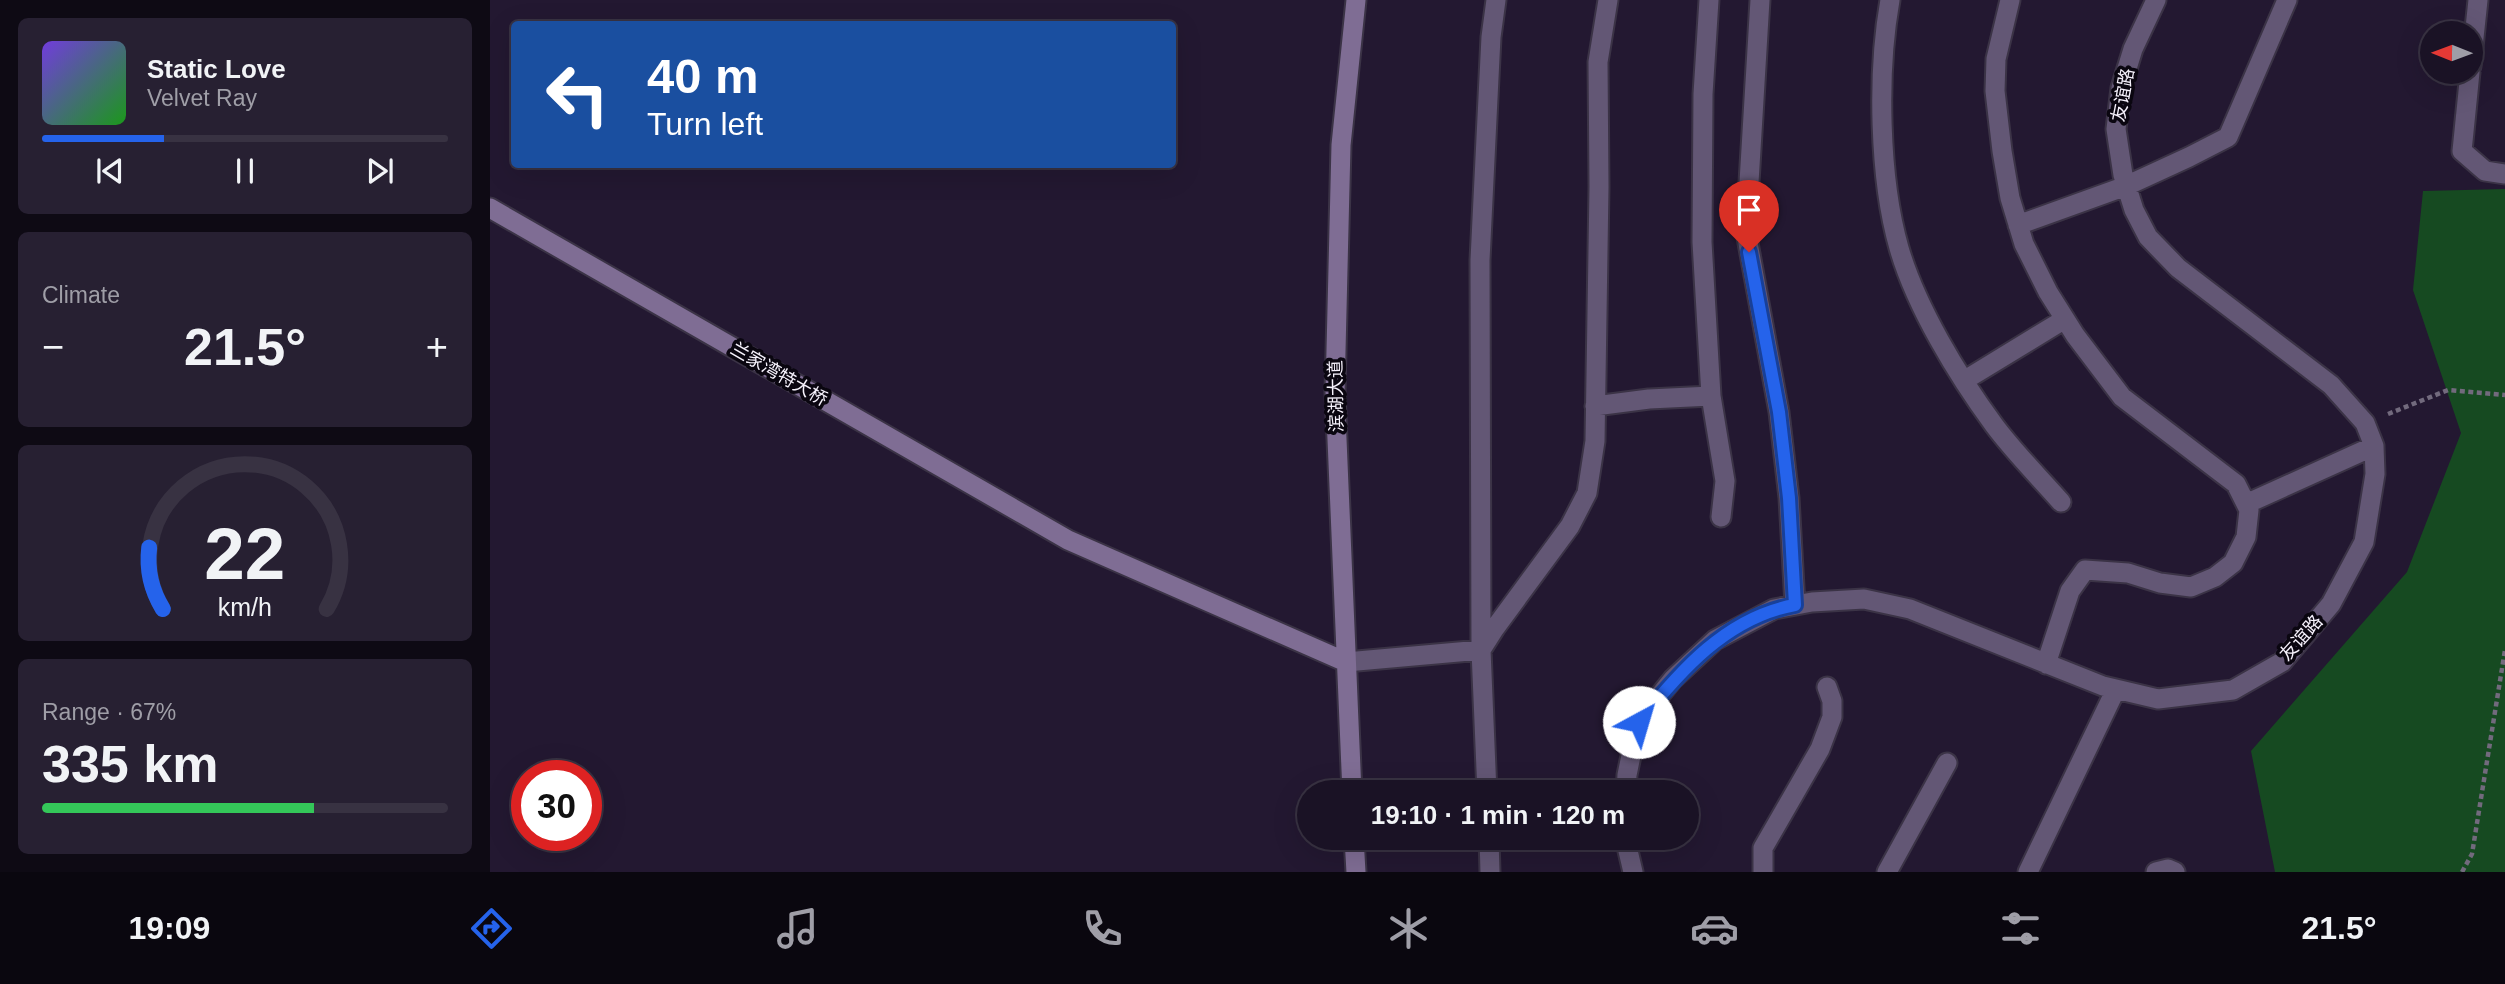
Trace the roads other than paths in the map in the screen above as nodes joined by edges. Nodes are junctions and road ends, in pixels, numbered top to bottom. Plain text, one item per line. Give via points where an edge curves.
1 (1356, 0) edge
2 (1496, 0) edge
3 (1608, 0) edge
4 (1709, 0) edge
5 (1760, 0) edge
6 (1889, 0) edge
7 (2010, 0) edge
8 (2156, 0) edge
9 (2287, 0) edge
10 (2478, 0) edge
11 (2476, 21) edge
12 (2469, 84) edge
13 (2505, 174) edge
14 (2126, 186) junction
15 (490, 208) edge
16 (2018, 225) junction
17 (2065, 319) junction
18 (1965, 380) junction
19 (1711, 396) junction
20 (1595, 406) junction
21 (2374, 446) junction
22 (2061, 502) dead end
23 (2246, 504) junction
24 (1721, 517) dead end
25 (1795, 605) junction
26 (1481, 650) junction
27 (1346, 662) junction
28 (2046, 664) junction
29 (1827, 687) dead end
30 (2116, 689) junction
31 (1947, 763) dead end
32 (1351, 780) edge
33 (1486, 780) edge
34 (1627, 780) edge
35 (1355, 850) edge
36 (1489, 850) edge
37 (1628, 850) edge
38 (1356, 872) edge
39 (1490, 872) edge
40 (1633, 872) edge
41 (1763, 872) edge
42 (1887, 872) edge
43 (2028, 872) edge
44 (2156, 872) edge
45 (2175, 872) edge

1 - 27 main road, 滨湖大道 via 1340,145 1335,391
2 - 26 street via 1480,260
3 - 20 street via 1598,62
4 - 19 street via 1702,242
5 - 25 street via 1746,232 1779,412
6 - 18 street via 1882,90 1888,201 1900,250 1923,307
7 - 16 street via 1996,59 1995,92
8 - 14 street, 友谊路 via 2121,88 2116,129
9 - 14 street via 2228,137
10 - 11 street
12 - 13 street via 2462,150 2485,171
14 - 16 street
14 - 21 street, 友谊路 via 2148,237 2178,268 2331,384 2365,423
15 - 27 main road, 兰家湾特大桥 via 1068,540
16 - 17 street
17 - 18 street
17 - 23 street via 2122,397 2236,484
18 - 22 street via 1995,427
19 - 20 street
19 - 24 street via 1725,481
20 - 26 street via 1587,493 1570,526
21 - 23 street
21 - 30 street, 友谊路 via 2375,474 2364,542 2332,604 2282,662 2233,690 2158,699
23 - 28 street via 2246,537 2233,563 2191,587 2085,569 2070,592
25 - 28 street, 友谊路 via 1864,599 1910,609
25 - 34 street, 友谊路 via 1774,609 1715,640 1673,679 1639,722
26 - 27 street
26 - 33 street
27 - 32 main road, 滨湖大道
28 - 30 street, 友谊路
29 - 41 street via 1832,717 1820,749 1763,848
30 - 43 street
31 - 42 street
35 - 38 main road
36 - 39 street
37 - 40 street
44 - 45 street

